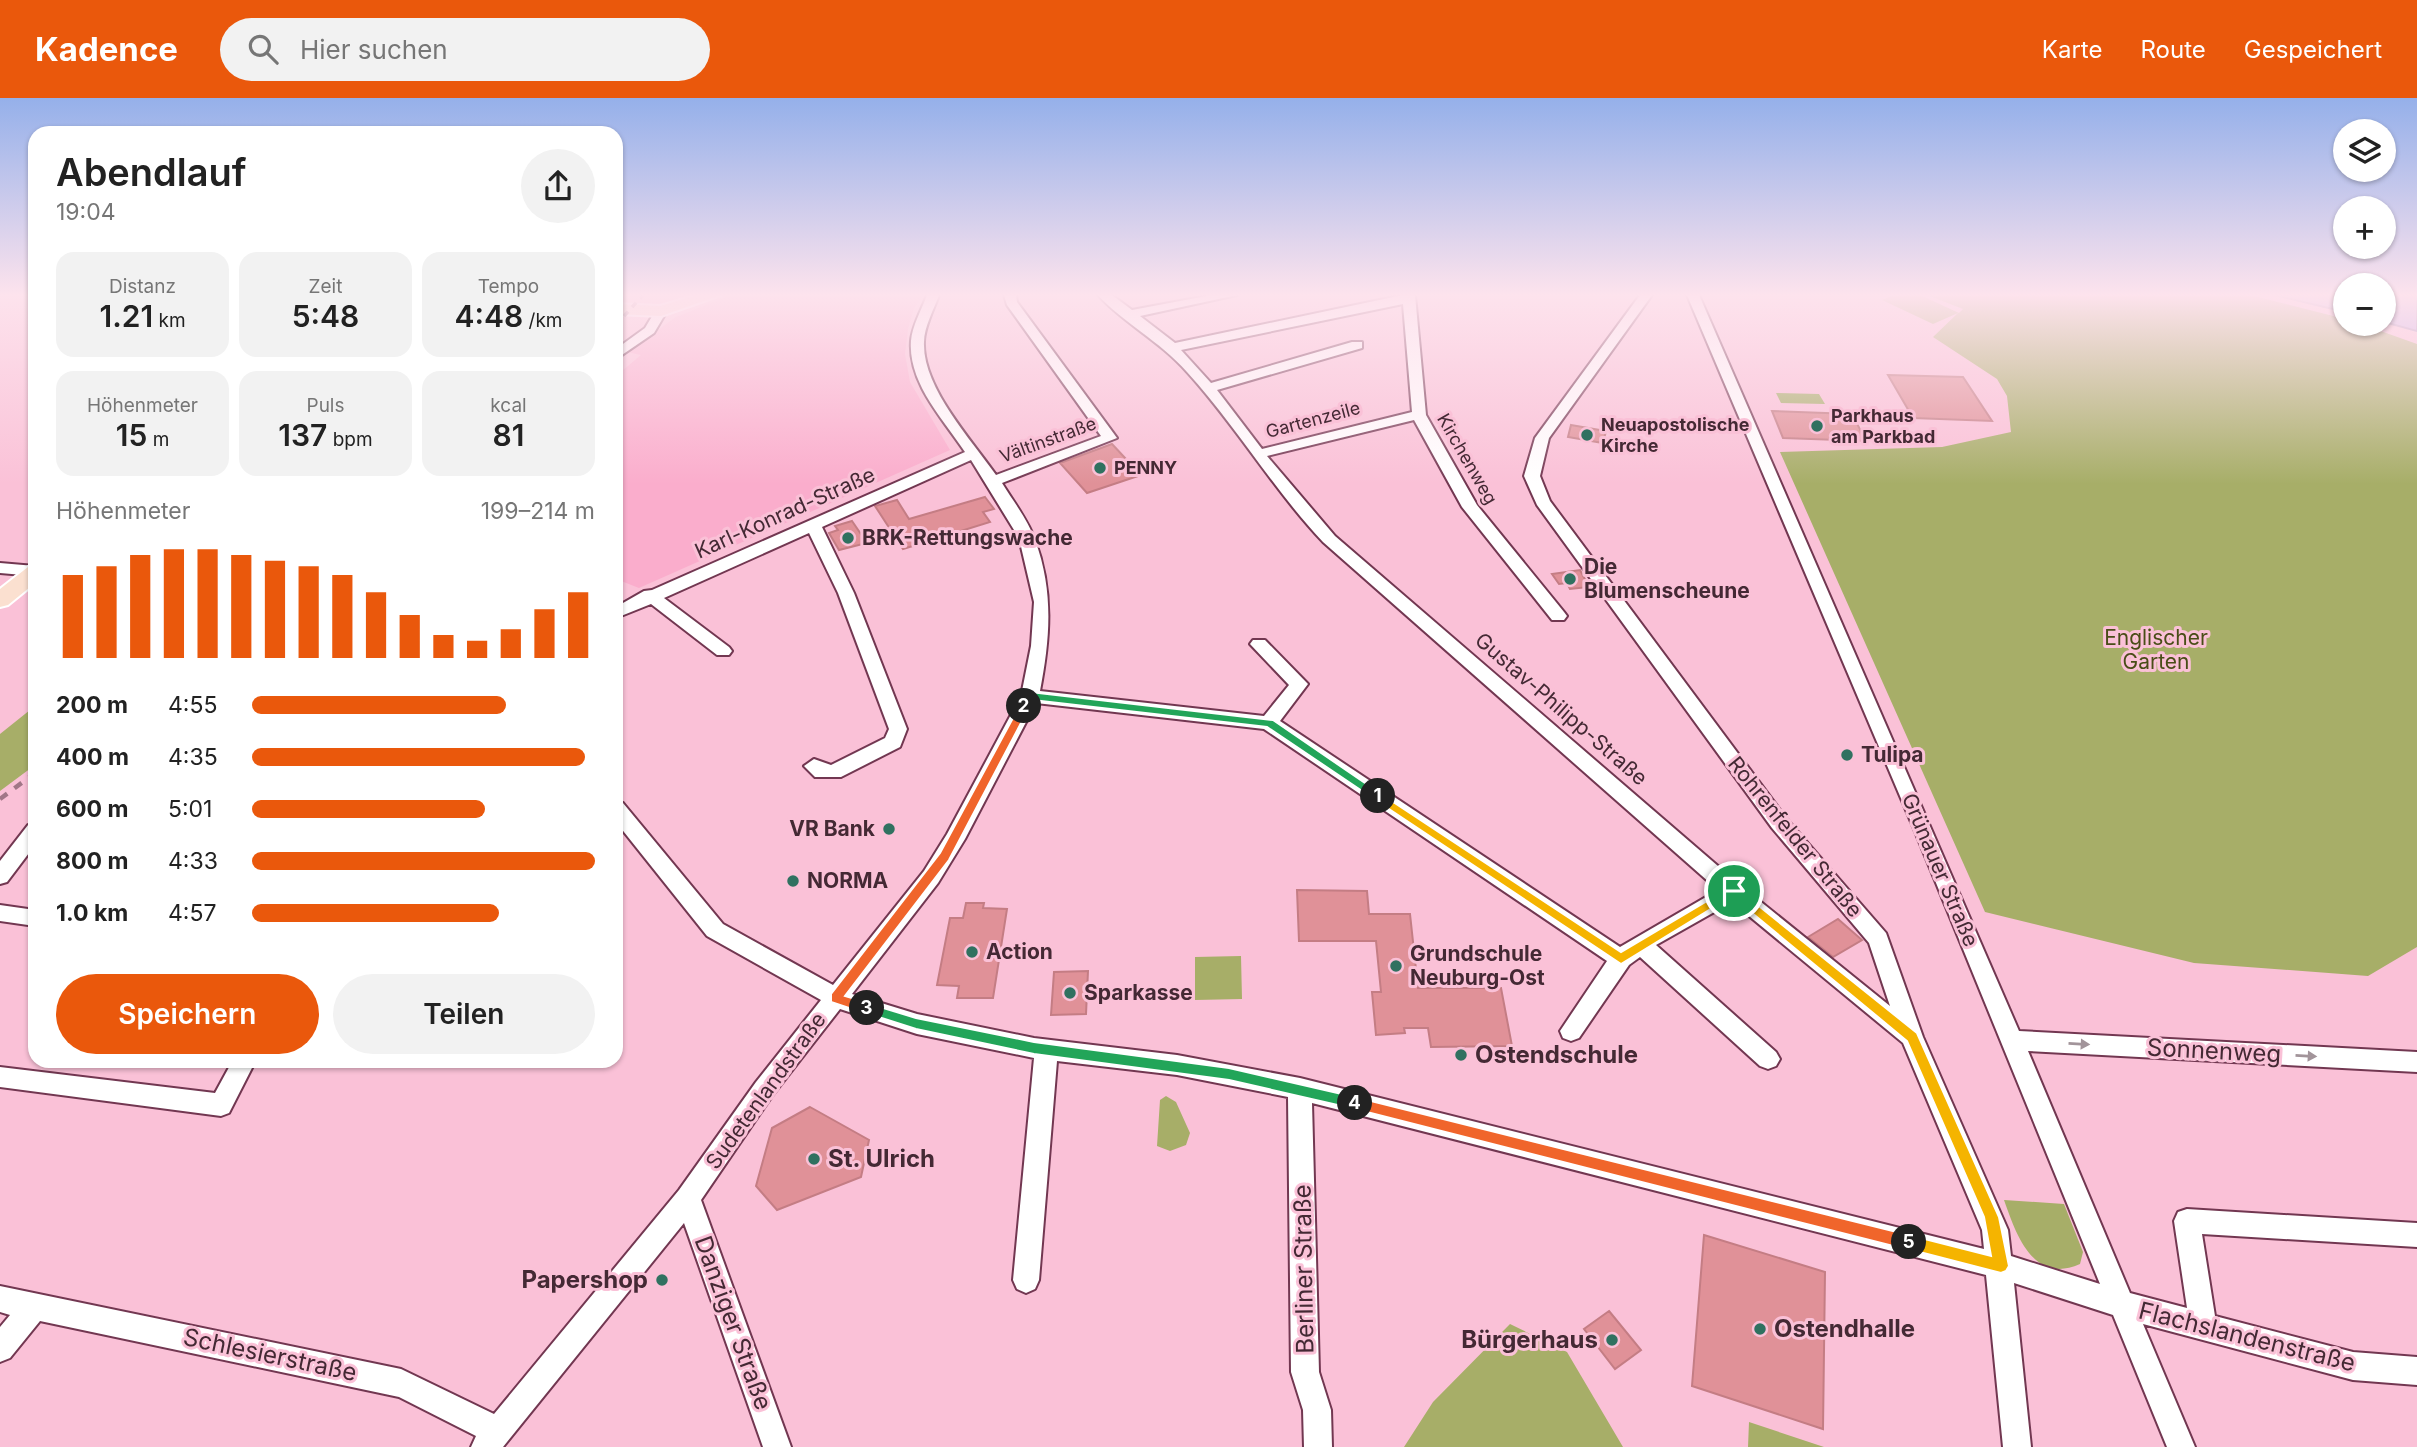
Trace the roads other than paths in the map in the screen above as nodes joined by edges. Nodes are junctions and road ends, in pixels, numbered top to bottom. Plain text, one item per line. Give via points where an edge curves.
1 (919, 358) edge
2 (1052, 358) edge
3 (1180, 358) edge
4 (1313, 358) edge
5 (1412, 358) edge
6 (1600, 358) edge
7 (1720, 358) edge
8 (1206, 389) junction
9 (1419, 415) junction
10 (972, 454) junction
11 (1258, 454) junction
12 (993, 481) junction
13 (813, 524) junction
14 (0, 568) edge
15 (28, 571) edge
16 (28, 578) edge
17 (650, 595) junction
18 (0, 600) edge
19 (623, 609) edge
20 (1558, 615) dead end
21 (1259, 644) dead end
22 (723, 651) dead end
23 (1030, 696) junction
24 (1269, 723) junction
25 (814, 766) dead end
26 (623, 817) edge
27 (28, 839) edge
28 (0, 876) edge
29 (1734, 891) junction
30 (0, 913) edge
31 (28, 917) edge
32 (1640, 944) junction
33 (1621, 959) junction
34 (836, 998) junction
35 (1572, 1031) dead end
36 (1912, 1037) junction
37 (2011, 1040) junction
38 (1046, 1049) junction
39 (1768, 1059) dead end
40 (2417, 1062) edge
41 (241, 1068) edge
42 (0, 1077) edge
43 (1300, 1089) junction
44 (688, 1198) junction
45 (2417, 1235) edge
46 (2001, 1266) junction
47 (1026, 1280) dead end
48 (0, 1299) edge
49 (2120, 1304) junction
50 (35, 1306) junction
51 (2203, 1325) junction
52 (0, 1348) edge
53 (2417, 1371) edge
54 (491, 1439) edge
55 (777, 1447) edge
56 (1318, 1447) edge
57 (2017, 1447) edge
58 (2181, 1447) edge

1 - 10 street, Sudetenlandstraße via 926,384
2 - 12 street, Vältinstraße via 1110,438
3 - 8 street, Gustav-Philipp-Straße
4 - 8 street
5 - 9 street, Kirchenweg
6 - 36 street, Rohrenfelder Straße via 1542,438 1532,476 1542,502 1779,823 1878,939
7 - 37 street, Grünauer Straße
8 - 11 street, Gustav-Philipp-Straße
9 - 11 street, Gartenzeile via 1400,416
9 - 20 street, Kirchenweg via 1470,507
10 - 12 street, Sudetenlandstraße
10 - 13 street, Karl-Konrad-Straße
11 - 29 street, Gustav-Philipp-Straße via 1329,539
12 - 23 street, Sudetenlandstraße via 1027,538 1042,602 1040,646
13 - 17 street, Karl-Konrad-Straße
13 - 25 street via 846,593 898,729 893,742 834,772
14 - 15 street
16 - 18 main road
17 - 19 street, Karl-Konrad-Straße
17 - 22 street
21 - 24 street via 1299,684
23 - 24 street
23 - 34 street, Sudetenlandstraße via 945,856
24 - 33 street
26 - 34 street via 715,930
27 - 28 street
29 - 32 street
29 - 36 street, Gustav-Philipp-Straße
30 - 31 street
32 - 33 street
32 - 39 street
33 - 35 street
34 - 38 street via 916,1024
34 - 44 street, Sudetenlandstraße via 764,1089
36 - 46 street, Rohrenfelder Straße via 1991,1217
37 -> 40 street, Sonnenweg
37 - 49 street, Grünauer Straße
38 - 43 street via 1177,1065
38 - 47 street
41 - 42 street via 221,1105
43 - 46 street
43 - 56 street, Berliner Straße via 1306,1372 1317,1410
44 - 54 street, Sudetenlandstraße
44 - 55 street, Danziger Straße
45 - 51 street via 2187,1220
46 - 49 street, Flachslandenstraße
46 - 57 street, Rohrenfelder Straße
48 - 50 street, Schlesierstraße
49 - 51 street, Flachslandenstraße
49 - 58 street, Grünauer Straße
50 - 52 street
50 - 54 street, Schlesierstraße via 401,1383 449,1405
51 - 53 street, Flachslandenstraße via 2353,1366

